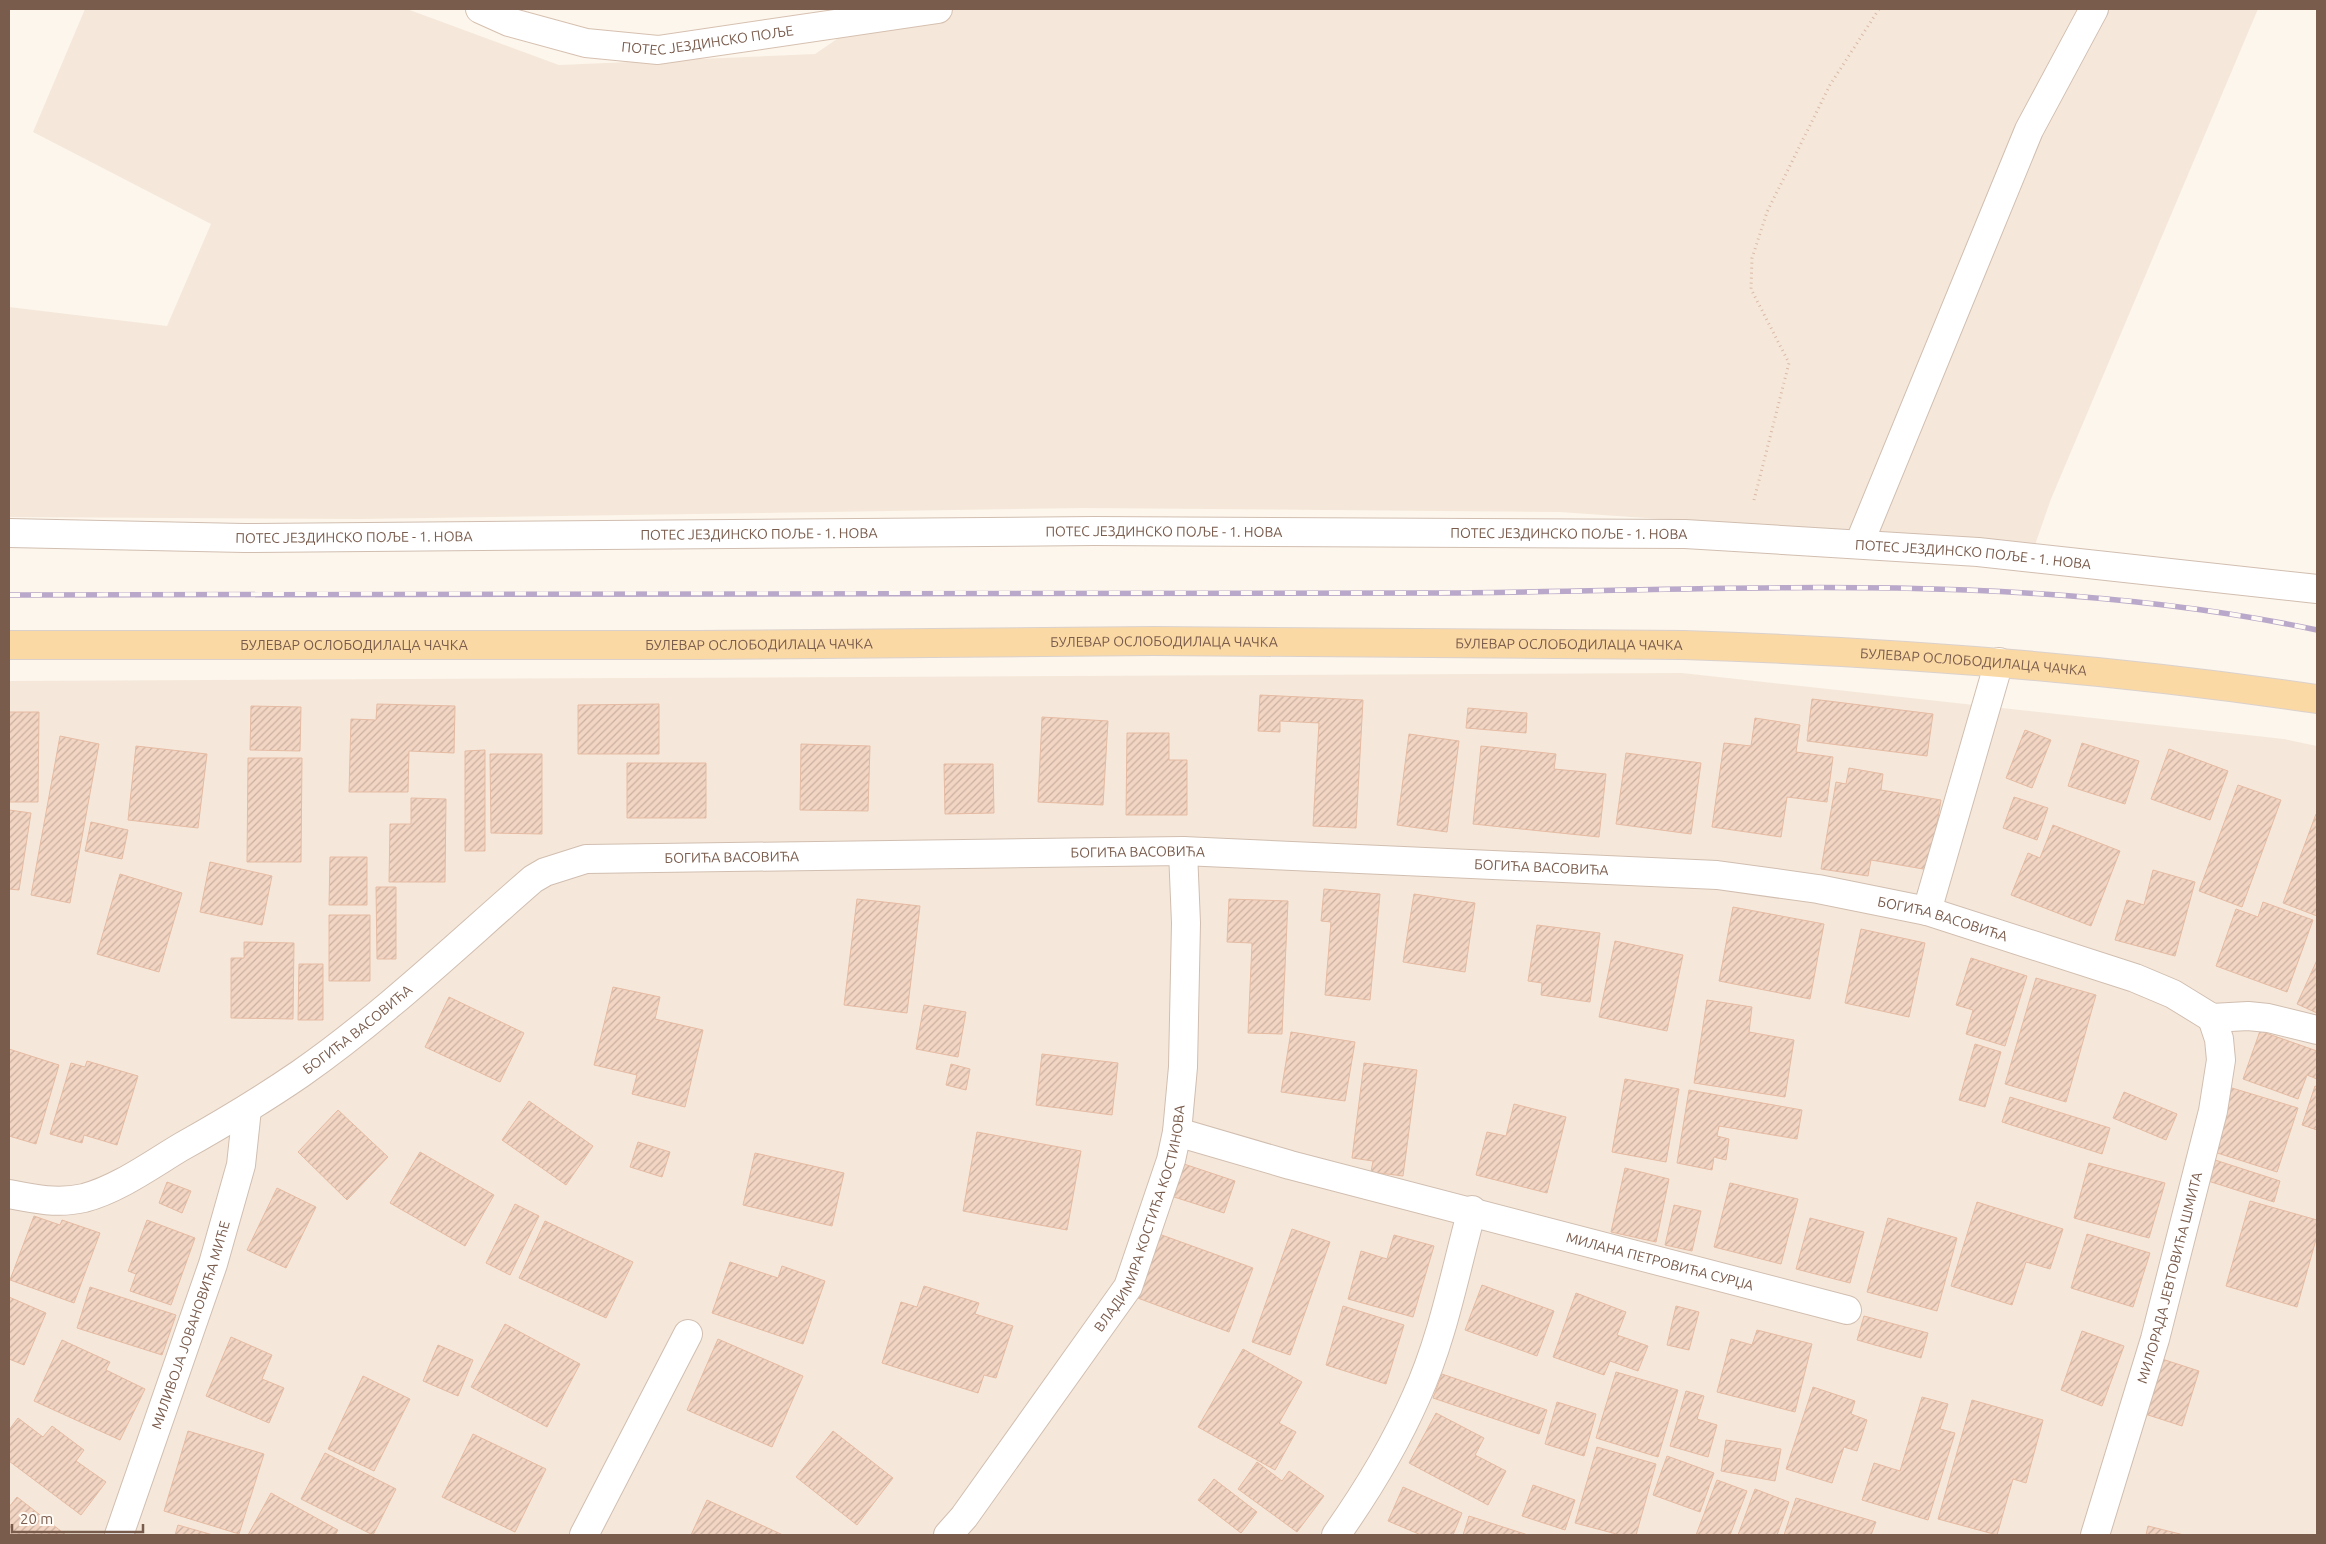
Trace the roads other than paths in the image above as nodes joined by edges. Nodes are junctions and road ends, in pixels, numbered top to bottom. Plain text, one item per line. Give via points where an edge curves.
1 (480, 9) edge
2 (938, 9) edge
3 (2094, 9) edge
4 (9, 533) edge
5 (1859, 544) junction
6 (2317, 589) edge
7 (9, 645) edge
8 (1999, 662) junction
9 (2317, 699) edge
10 (1183, 851) junction
11 (1927, 911) junction
12 (2212, 1018) junction
13 (2317, 1030) edge
14 (247, 1109) junction
15 (1177, 1132) junction
16 (9, 1194) edge
17 (1472, 1210) junction
18 (1847, 1310) dead end
19 (688, 1334) dead end
20 (119, 1535) edge
21 (584, 1535) edge
22 (948, 1535) edge
23 (1336, 1535) edge
24 (2095, 1535) edge

1 - 2 street, ПОТЕС ЈЕЗДИНСКО ПОЉЕ via 509,22 586,43 658,50
3 - 5 street via 2029,130
4 - 5 street, ПОТЕС ЈЕЗДИНСКО ПОЉЕ - 1. НОВА via 244,538 1085,531 1684,534
5 - 6 street, ПОТЕС ЈЕЗДИНСКО ПОЉЕ - 1. НОВА via 1978,552
7 - 8 main road, БУЛЕВАР ОСЛОБОДИЛАЦА ЧАЧКА via 1567,642 1772,648
8 - 9 main road, БУЛЕВАР ОСЛОБОДИЛАЦА ЧАЧКА via 2227,686
8 - 11 street
10 - 11 street, БОГИЋА ВАСОВИЋА via 1716,875 1818,889
10 - 14 street, БОГИЋА ВАСОВИЋА via 586,858 533,879 356,1032
10 - 15 street, ВЛАДИМИРА КОСТИЋА КОСТИНОВА via 1186,923 1183,1066
11 - 12 street, БОГИЋА ВАСОВИЋА via 2135,978 2173,994
12 - 13 street via 2268,1018
12 - 24 street, МИЛОРАДА ЈЕВТОВИЋА ШМИТА via 2221,1060 2213,1111 2154,1339
14 - 16 street, БОГИЋА ВАСОВИЋА via 96,1194 66,1201 41,1201
14 - 20 street, МИЛИВОЈА ЈОВАНОВИЋА МИЋЕ via 241,1165 213,1264
15 - 17 street, МИЛАНА ПЕТРОВИЋА СУРЏА via 1290,1165
15 - 22 street, ВЛАДИМИРА КОСТИЋА КОСТИНОВА via 1171,1160 1128,1287
17 - 18 street, МИЛАНА ПЕТРОВИЋА СУРЏА
17 - 23 street via 1440,1328 1417,1396 1376,1477
19 - 21 street

